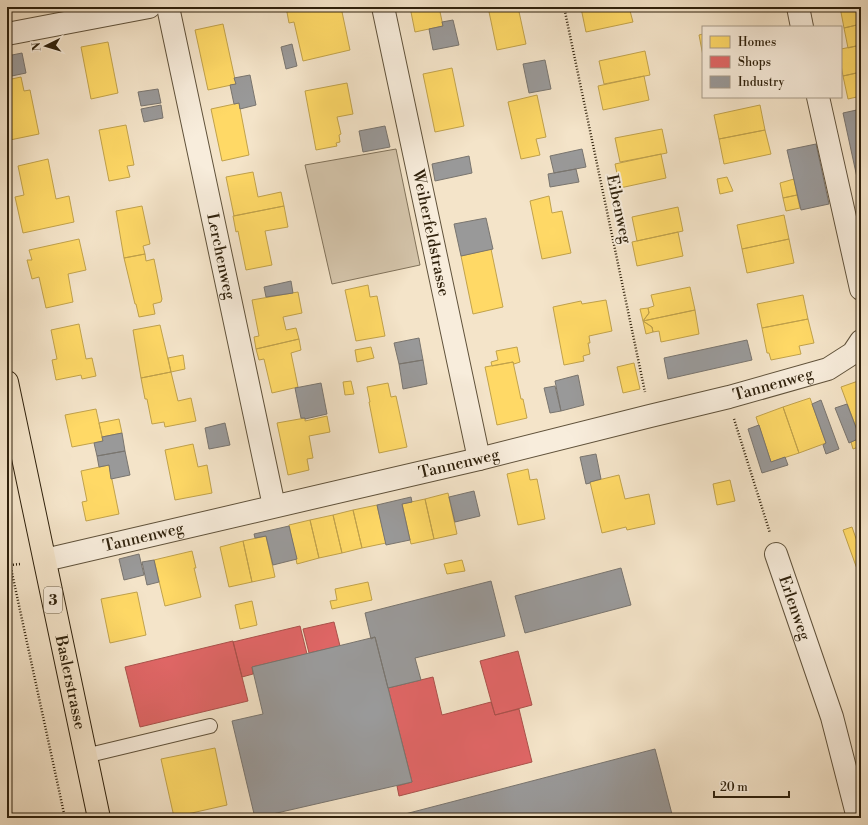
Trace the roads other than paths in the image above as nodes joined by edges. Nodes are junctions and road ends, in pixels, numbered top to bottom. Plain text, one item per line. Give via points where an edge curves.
1 (149, 7) edge
2 (168, 7) edge
3 (383, 7) edge
4 (798, 7) edge
5 (802, 26) edge
6 (7, 34) edge
7 (818, 98) edge
8 (861, 289) edge
9 (861, 342) edge
10 (7, 382) edge
11 (479, 459) junction
12 (274, 506) junction
13 (776, 554) road end
14 (45, 560) junction
15 (210, 726) dead end
16 (85, 756) junction
17 (99, 818) edge
18 (858, 818) edge

1 - 6 street
2 - 12 street, Lerchenweg
3 - 11 street, Weiherfeldstrasse
4 - 5 street
7 - 8 street
9 - 11 street, Tannenweg via 853,352 828,369 729,397
10 - 14 main road, Baslerstrasse / 3
11 - 12 street, Tannenweg
12 - 14 street, Tannenweg
13 - 18 street, Erlenweg via 832,716
14 - 16 main road, Baslerstrasse / 3
15 - 16 lane
16 - 17 main road, Baslerstrasse / 3

